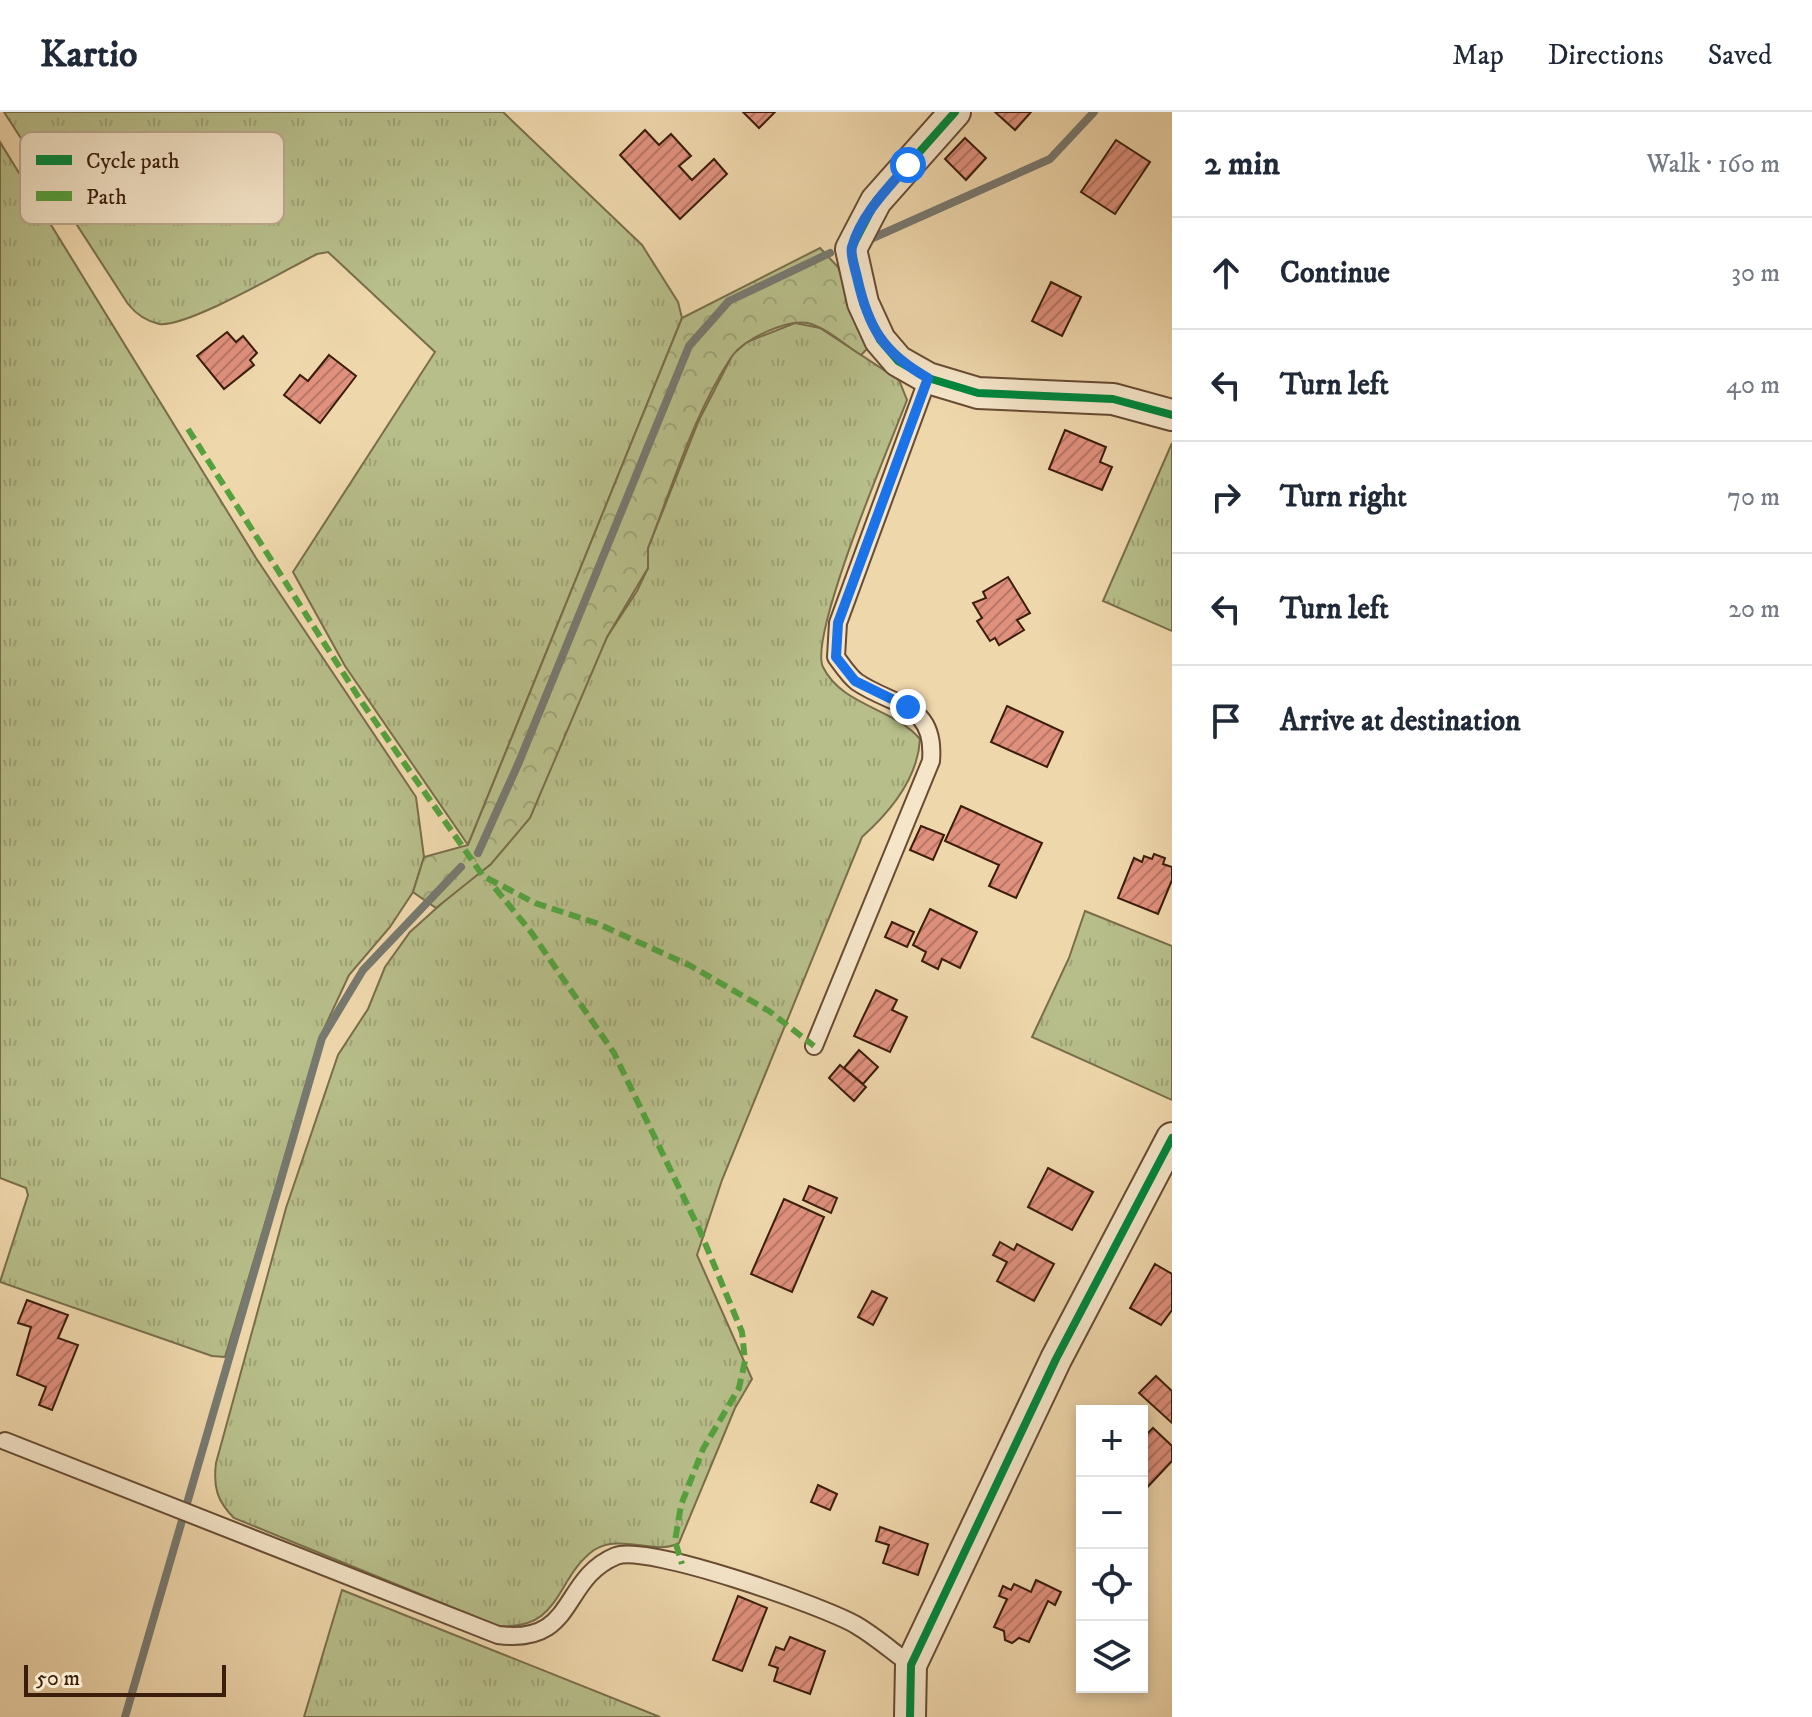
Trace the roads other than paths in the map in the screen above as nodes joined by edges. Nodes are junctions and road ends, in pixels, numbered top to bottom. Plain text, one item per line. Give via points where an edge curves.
1 (955, 112) edge
2 (928, 378) junction
3 (1172, 415) edge
4 (814, 1046) dead end
5 (1172, 1138) edge
6 (5, 1441) dead end
7 (911, 1665) junction
8 (910, 1717) edge

1 - 2 street via 876,201 851,249 863,303 880,340 898,361
2 - 3 street via 978,393 1113,399
2 - 4 lane via 838,623 836,657 855,681 908,707 929,727 931,761
5 - 7 street via 1056,1359
6 - 7 lane via 498,1635 539,1635 563,1613 593,1570 619,1555 647,1554 856,1624
7 - 8 street

